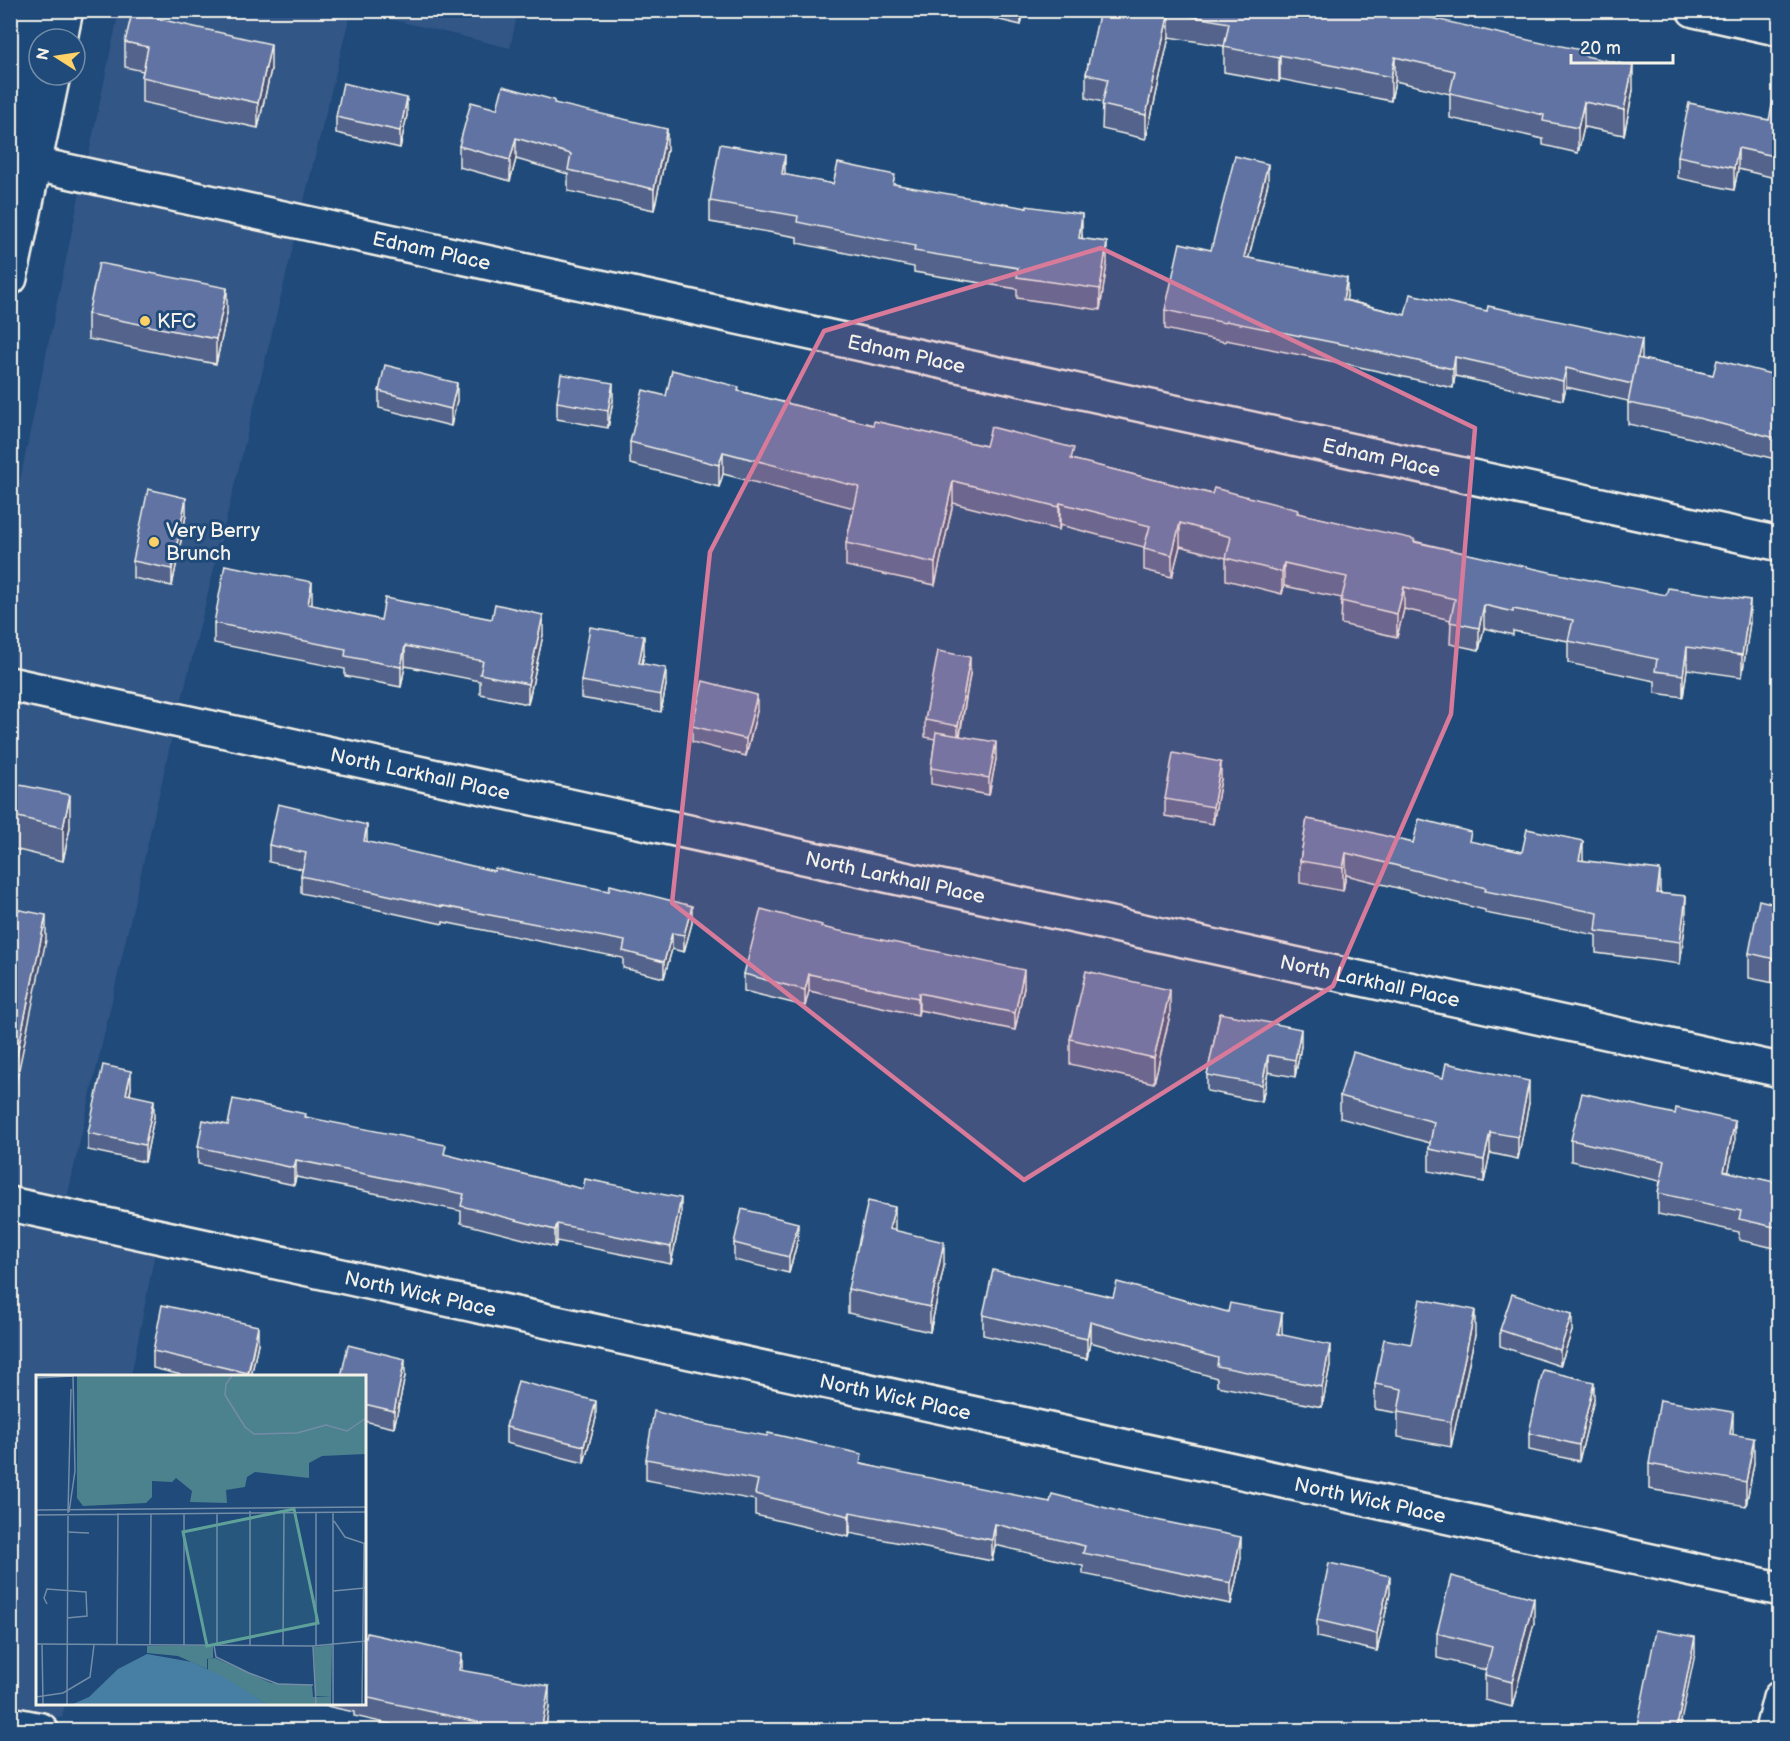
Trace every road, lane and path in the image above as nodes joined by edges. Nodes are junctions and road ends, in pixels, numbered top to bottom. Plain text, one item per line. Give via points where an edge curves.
1 (36, 10) edge
2 (66, 10) edge
3 (1694, 10) edge
4 (62, 27) edge
5 (1779, 29) edge
6 (51, 87) edge
7 (35, 165) junction
8 (10, 278) edge
9 (1779, 544) edge
10 (10, 684) edge
11 (1779, 1070) edge
12 (10, 1204) edge
13 (1779, 1589) edge
14 (1779, 1698) edge
15 (10, 1724) edge
16 (41, 1731) edge
17 (1772, 1731) edge

1 - 7 street via 19,104 21,127
2 - 4 street
3 - 5 street
6 - 7 street
7 - 8 street
7 - 9 street, Ednam Place
10 - 11 street, North Larkhall Place
12 - 13 street, North Wick Place
14 - 17 street
15 - 16 street

